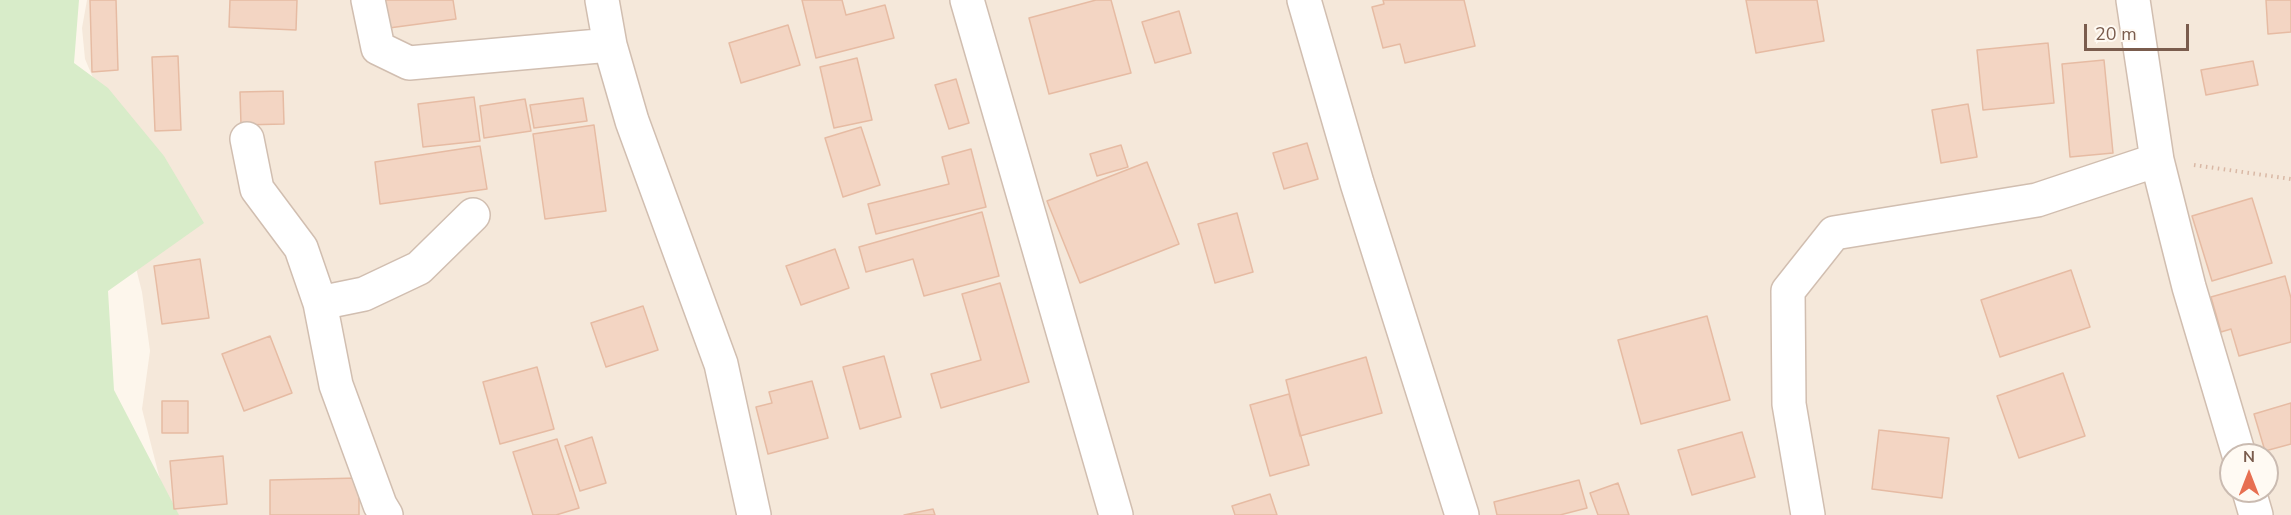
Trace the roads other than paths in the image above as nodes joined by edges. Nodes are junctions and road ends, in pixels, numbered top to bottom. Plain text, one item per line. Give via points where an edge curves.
1 (368, 0) edge
2 (602, 0) edge
3 (967, 0) edge
4 (1304, 0) edge
5 (2133, 0) edge
6 (610, 45) junction
7 (247, 139) dead end
8 (2157, 160) junction
9 (473, 215) dead end
10 (320, 303) junction
11 (2235, 443) edge
12 (386, 515) edge
13 (754, 515) edge
14 (1116, 515) edge
15 (1462, 515) edge
16 (1808, 515) edge

1 - 6 street via 378,48 409,63
2 - 6 street
3 - 14 street
4 - 15 street via 1357,183
5 - 8 street
6 - 13 street via 632,121 721,364
7 - 10 street via 257,189 301,248
8 - 11 street via 2189,287
8 - 16 street via 2037,200 1834,233 1788,291 1789,404
9 - 10 street via 419,268 364,294
10 - 12 street via 336,385

